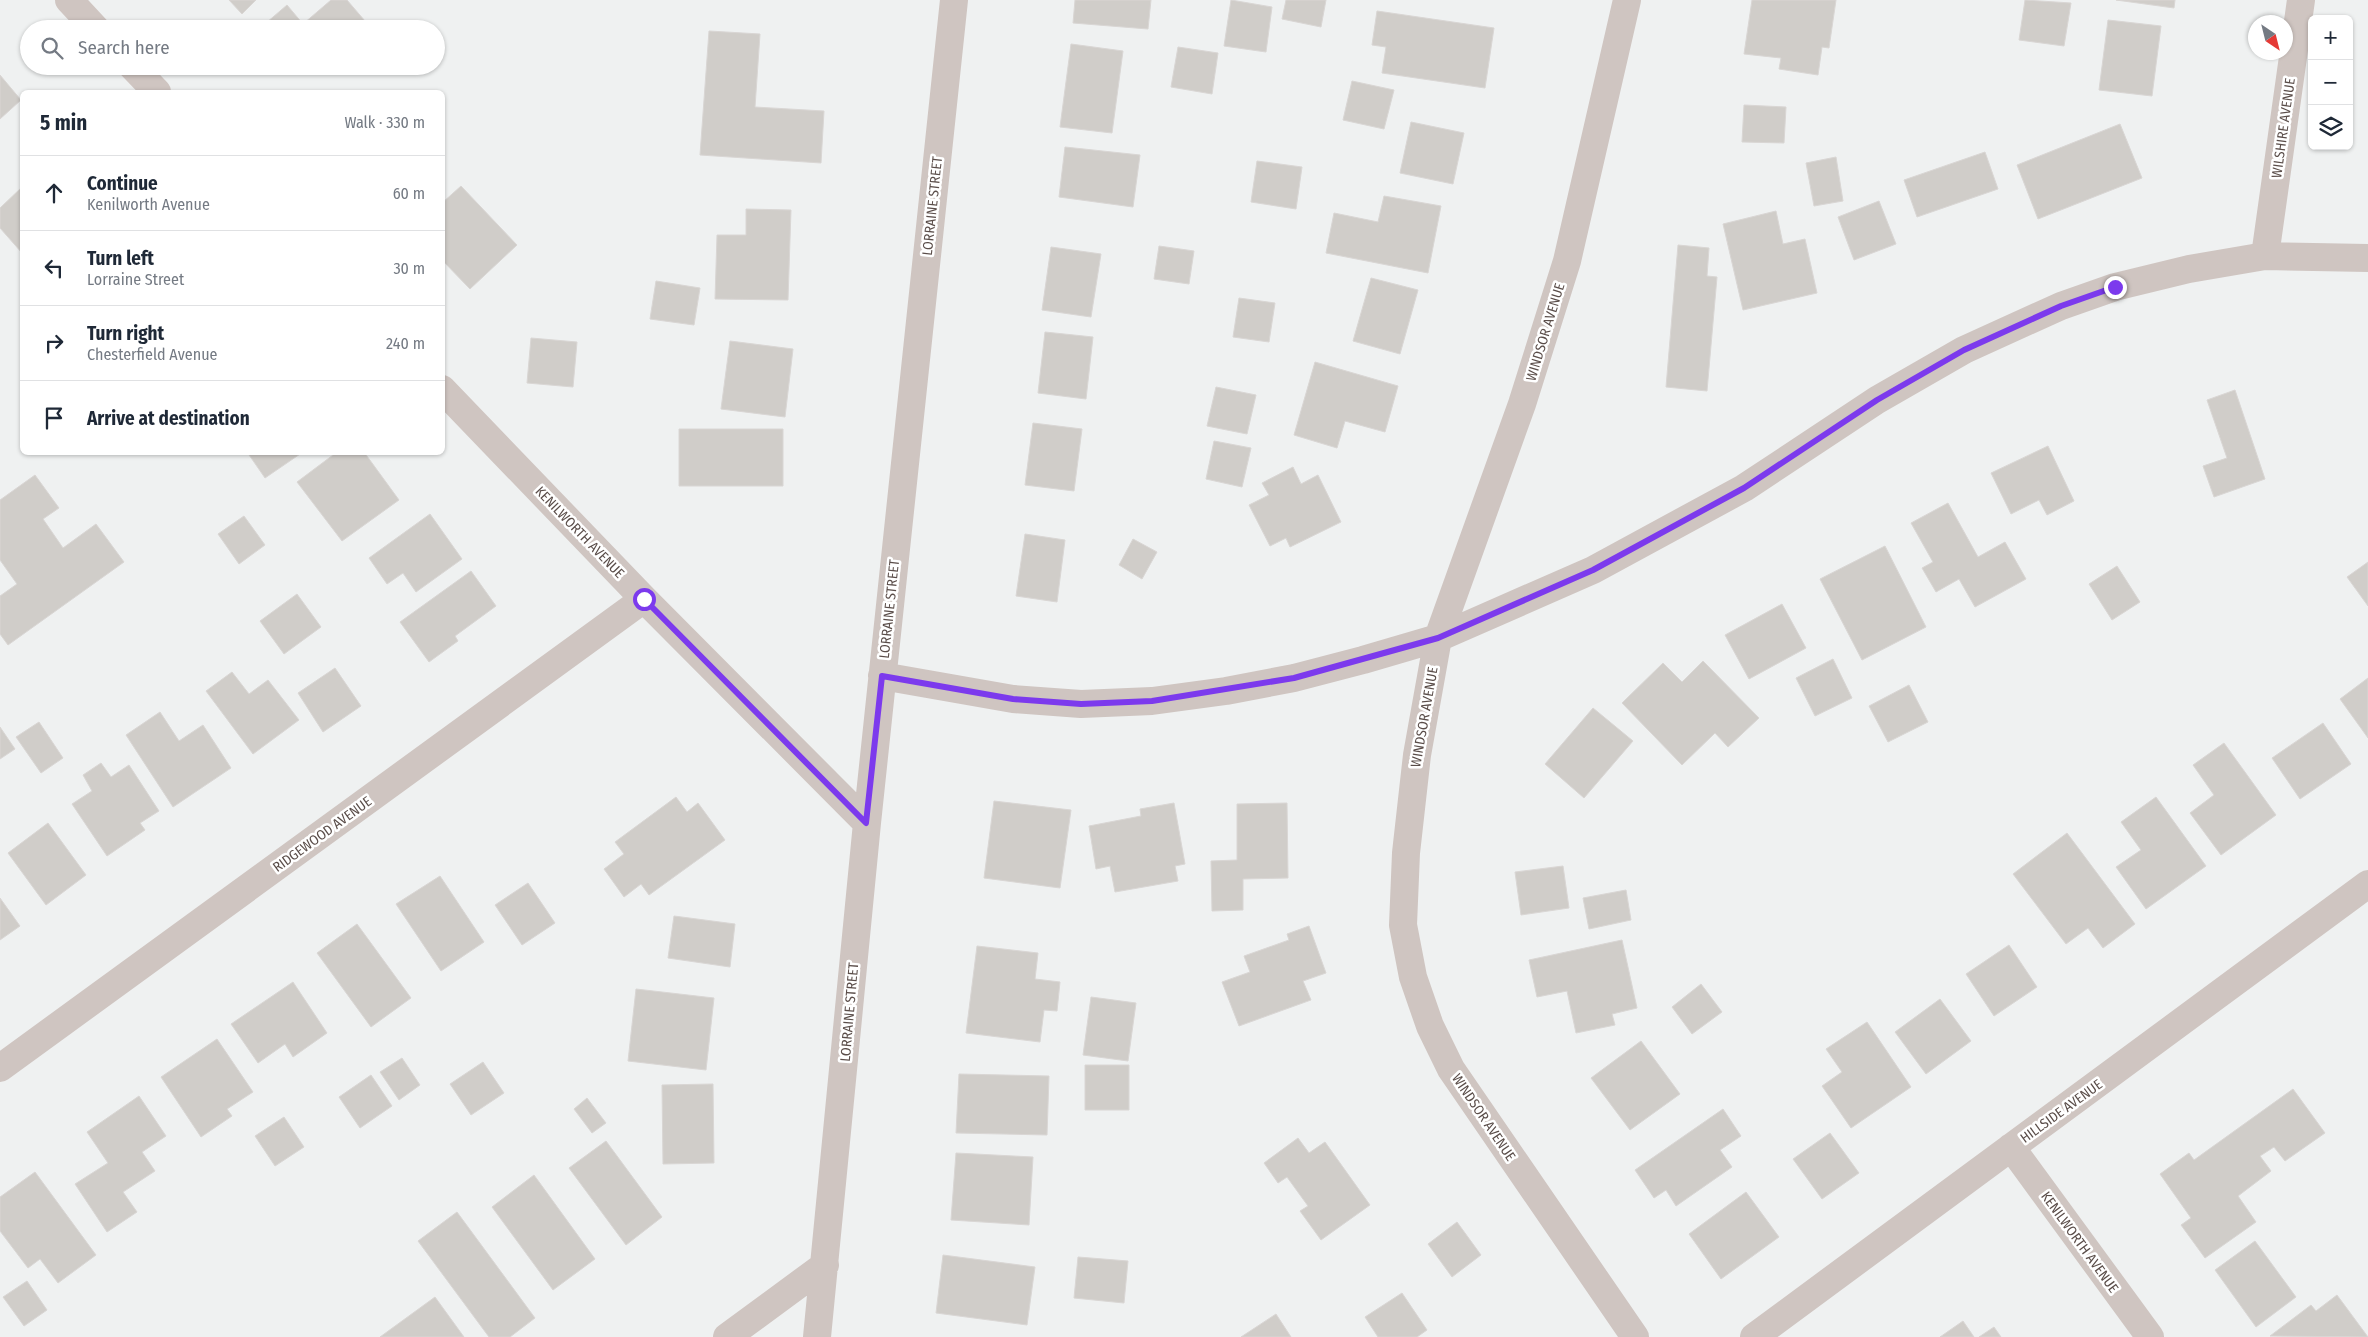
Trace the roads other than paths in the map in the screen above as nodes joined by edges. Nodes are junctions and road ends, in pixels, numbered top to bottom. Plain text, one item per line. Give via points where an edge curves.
1 (69, 0) edge
2 (954, 0) edge
3 (1627, 0) edge
4 (2301, 0) edge
5 (88, 20) edge
6 (141, 75) edge
7 (156, 90) edge
8 (2265, 256) junction
9 (2368, 258) edge
10 (445, 392) edge
11 (644, 599) junction
12 (1438, 638) junction
13 (882, 676) junction
14 (866, 823) junction
15 (2368, 884) edge
16 (0, 1068) edge
17 (2011, 1147) junction
18 (825, 1265) junction
19 (727, 1337) edge
20 (817, 1337) edge
21 (1635, 1337) edge
22 (1754, 1337) edge
23 (2150, 1337) edge

1 - 5 street
2 - 13 street, LORRAINE STREET
3 - 12 street, WINDSOR AVENUE via 1567,261 1522,404
4 - 8 street, WILSHIRE AVENUE
6 - 7 street
8 - 9 street
8 - 12 street via 2189,269 2115,287 2061,306 1964,350 1877,400 1736,492 1593,570
10 - 11 street, KENILWORTH AVENUE
11 - 14 street, KENILWORTH AVENUE
11 - 16 street, RIDGEWOOD AVENUE
12 - 13 street via 1294,678 1152,701 1081,704 1013,699
12 - 21 street, WINDSOR AVENUE via 1417,755 1406,853 1403,925 1412,977 1430,1026 1451,1068
13 - 14 street, LORRAINE STREET
14 - 18 street, LORRAINE STREET
15 - 17 street, HILLSIDE AVENUE
17 - 22 street, HILLSIDE AVENUE
17 - 23 street, KENILWORTH AVENUE
18 - 19 street
18 - 20 street, LORRAINE STREET

